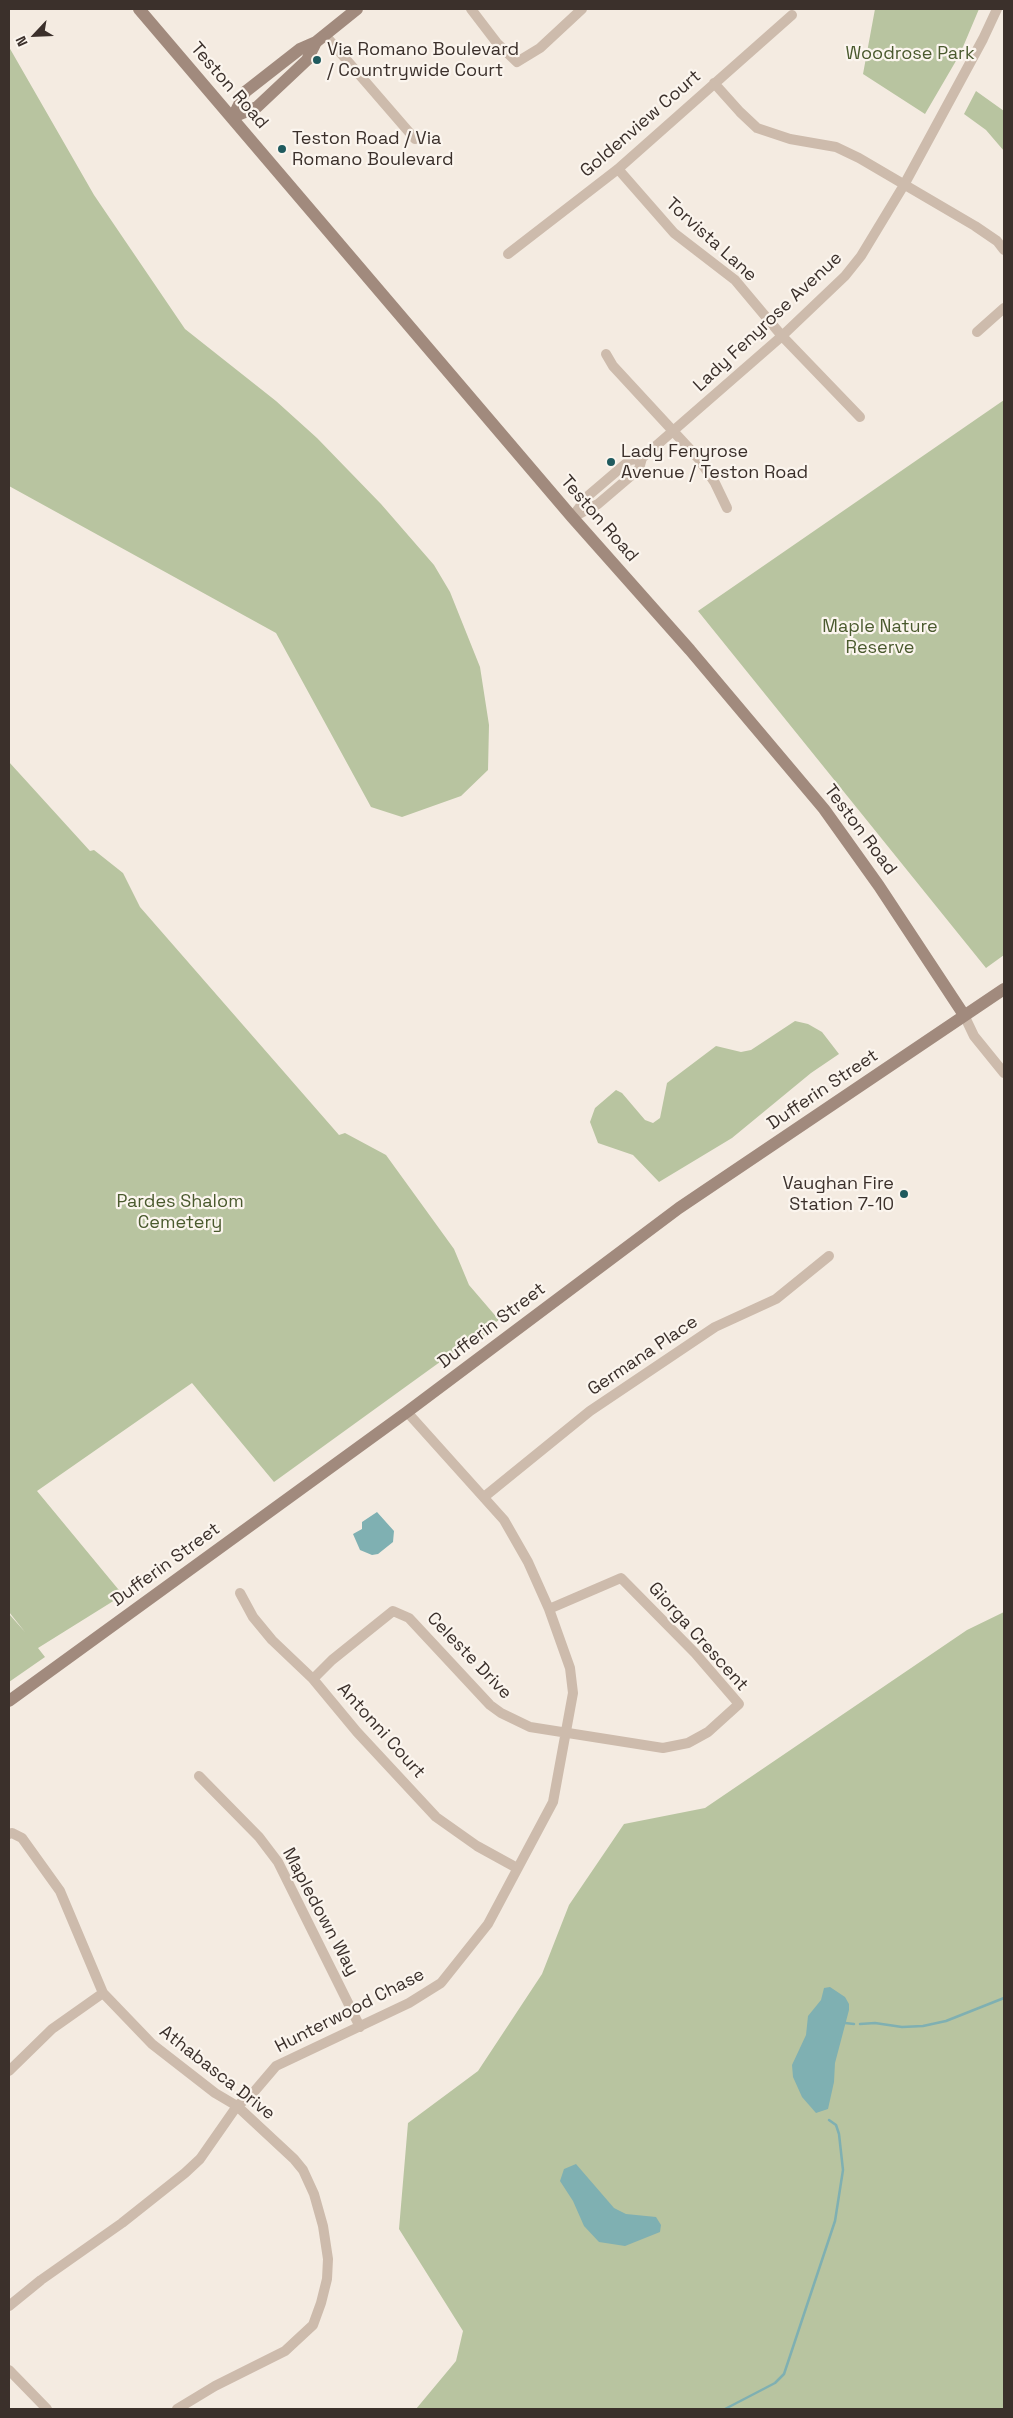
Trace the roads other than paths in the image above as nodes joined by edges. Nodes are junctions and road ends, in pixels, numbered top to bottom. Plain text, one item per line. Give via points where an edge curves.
1 (139, 9) edge
2 (356, 9) edge
3 (471, 9) edge
4 (582, 9) edge
5 (997, 9) edge
6 (792, 15) dead end
7 (320, 38) junction
8 (714, 83) junction
9 (233, 116) junction
10 (415, 139) dead end
11 (618, 169) junction
12 (904, 185) junction
13 (1004, 250) edge
14 (508, 254) dead end
15 (1004, 308) edge
16 (977, 332) dead end
17 (782, 336) junction
18 (606, 354) dead end
19 (860, 417) dead end
20 (672, 431) junction
21 (727, 508) dead end
22 (572, 517) junction
23 (1004, 989) edge
24 (964, 1015) junction
25 (1004, 1073) edge
26 (829, 1256) dead end
27 (406, 1412) junction
28 (484, 1497) junction
29 (240, 1593) dead end
30 (549, 1609) junction
31 (313, 1679) junction
32 (9, 1701) edge
33 (566, 1733) junction
34 (199, 1776) dead end
35 (9, 1834) edge
36 (517, 1868) junction
37 (103, 1993) junction
38 (360, 2027) junction
39 (9, 2071) edge
40 (237, 2106) junction
41 (9, 2306) edge
42 (9, 2370) edge
43 (47, 2409) edge
44 (177, 2409) edge

1 - 9 main road, Teston Road
2 - 7 main road
3 - 4 street via 497,43 517,62 540,48
5 - 12 street, Lady Fenyrose Avenue
6 - 8 street, Goldenview Court
7 - 9 main road via 300,49 245,92
7 - 9 main road via 307,60 256,107
7 - 10 street
8 - 11 street, Goldenview Court
8 - 12 street via 757,128 790,139 836,147
9 - 22 main road, Teston Road
11 - 14 street, Goldenview Court
11 - 17 street, Torvista Lane via 674,233 735,280
12 - 13 street via 976,226
12 - 17 street, Lady Fenyrose Avenue via 861,256 845,276
15 - 16 street
17 - 19 street, Torvista Lane
17 - 20 street, Lady Fenyrose Avenue
18 - 20 street
20 - 21 street via 707,469
20 - 22 street, Lady Fenyrose Avenue via 642,458 630,460 589,495
22 - 24 main road, Teston Road via 824,809
23 - 24 main road, Dufferin Street
24 - 25 street, Teston Road via 974,1036
24 - 27 main road, Dufferin Street via 679,1208
26 - 28 street, Germana Place via 776,1299 714,1327 590,1411
27 - 28 street, Hunterwood Chase
27 - 32 main road, Dufferin Street
28 - 30 street, Hunterwood Chase via 504,1520
29 - 31 street, Antonni Court via 253,1617 272,1640
30 - 33 street, Hunterwood Chase via 570,1668 573,1692
30 - 33 street, Giorga Crescent via 621,1578 695,1653 739,1704 708,1732 688,1742 663,1748
31 - 33 street, Celeste Drive via 393,1611 409,1618 501,1713 530,1727
31 - 36 street, Antonni Court via 436,1817 477,1846
33 - 36 street, Hunterwood Chase via 553,1802
34 - 38 street, Mapledown Way via 259,1837 278,1862
35 - 37 street, Athabasca Drive via 22,1838 60,1891
36 - 38 street, Hunterwood Chase via 488,1924 441,1983 430,1992
37 - 39 street via 52,2029
37 - 40 street, Athabasca Drive via 152,2044
38 - 40 street, Hunterwood Chase via 276,2066
40 - 41 street, Hunterwood Chase via 200,2159 185,2174
40 - 44 street, Athabasca Drive via 303,2170 323,2226 328,2259 327,2279 313,2325 285,2351 194,2397
42 - 43 street

